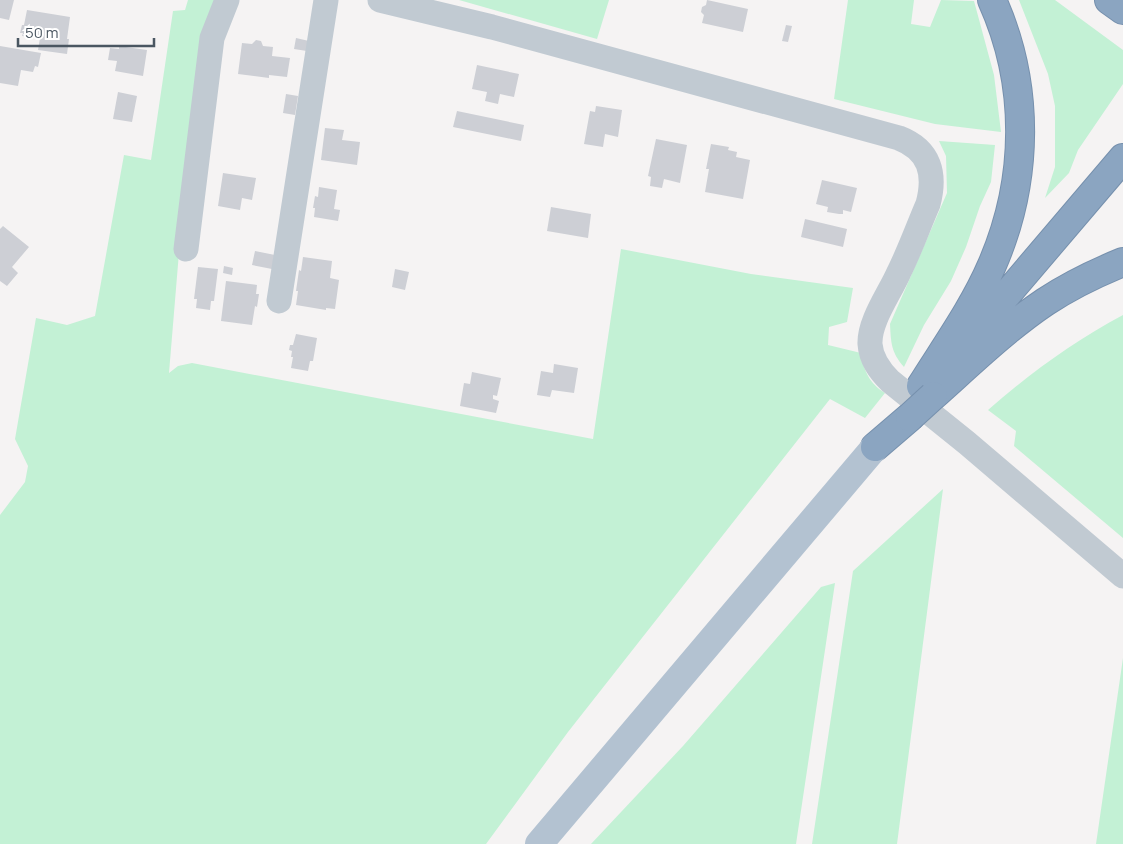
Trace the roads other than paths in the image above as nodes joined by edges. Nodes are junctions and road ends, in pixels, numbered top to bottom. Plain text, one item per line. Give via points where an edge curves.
1 (227, 0) edge
2 (326, 0) edge
3 (380, 0) edge
4 (992, 0) edge
5 (1109, 0) edge
6 (1123, 10) edge
7 (1123, 158) edge
8 (186, 249) dead end
9 (1123, 262) edge
10 (278, 301) dead end
11 (927, 390) junction
12 (875, 447) joint
13 (1123, 576) edge
14 (539, 844) edge

1 - 8 street via 212,38
2 - 10 street
3 - 13 street via 492,27 899,138 914,146 930,166 931,193 900,272 871,332 875,363 881,373
4 - 11 highway via 1006,38 1017,84 1021,138 1014,196 1000,245 983,284
5 - 6 highway
7 - 11 highway
9 - 11 highway via 1045,302
11 - 12 highway
12 - 14 main road

